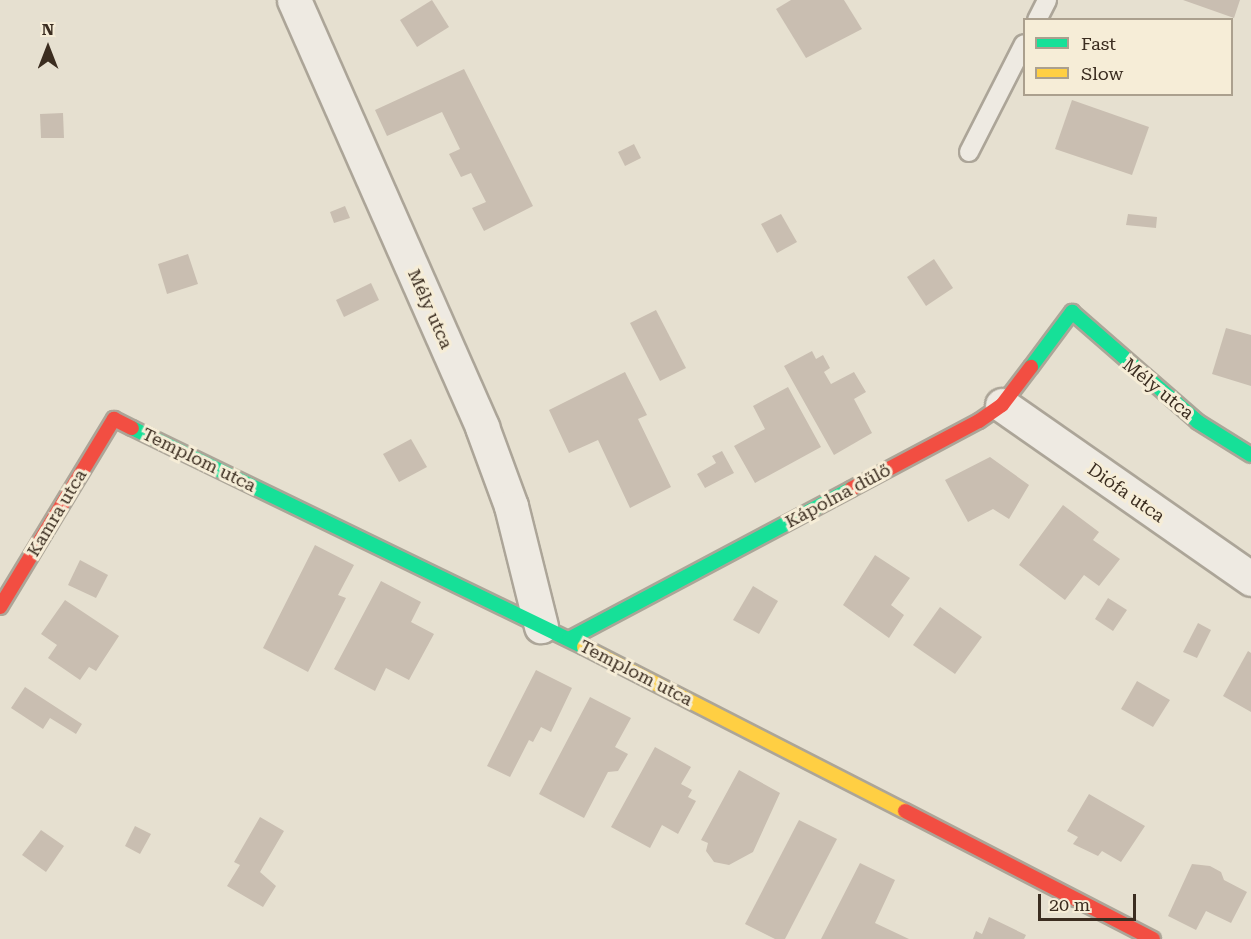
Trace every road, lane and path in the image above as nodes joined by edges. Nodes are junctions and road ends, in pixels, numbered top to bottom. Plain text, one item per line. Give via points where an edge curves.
1 (294, 0) edge
2 (1047, 0) edge
3 (1038, 18) edge
4 (1023, 46) edge
5 (969, 152) dead end
6 (1072, 312) joint
7 (1002, 405) junction
8 (114, 418) joint
9 (1251, 455) edge
10 (1251, 579) edge
11 (0, 607) edge
12 (555, 632) junction
13 (1153, 939) edge

1 - 12 street, Mély utca via 482,427
2 - 3 lane
4 - 5 lane
6 - 7 street, Kápolna dűlő
6 - 9 street, Mély utca via 1162,393
7 - 10 street, Diófa utca
7 - 12 street, Kápolna dűlő via 979,421
8 - 11 street, Kamra utca
8 - 12 street, Templom utca
12 - 13 street, Templom utca

